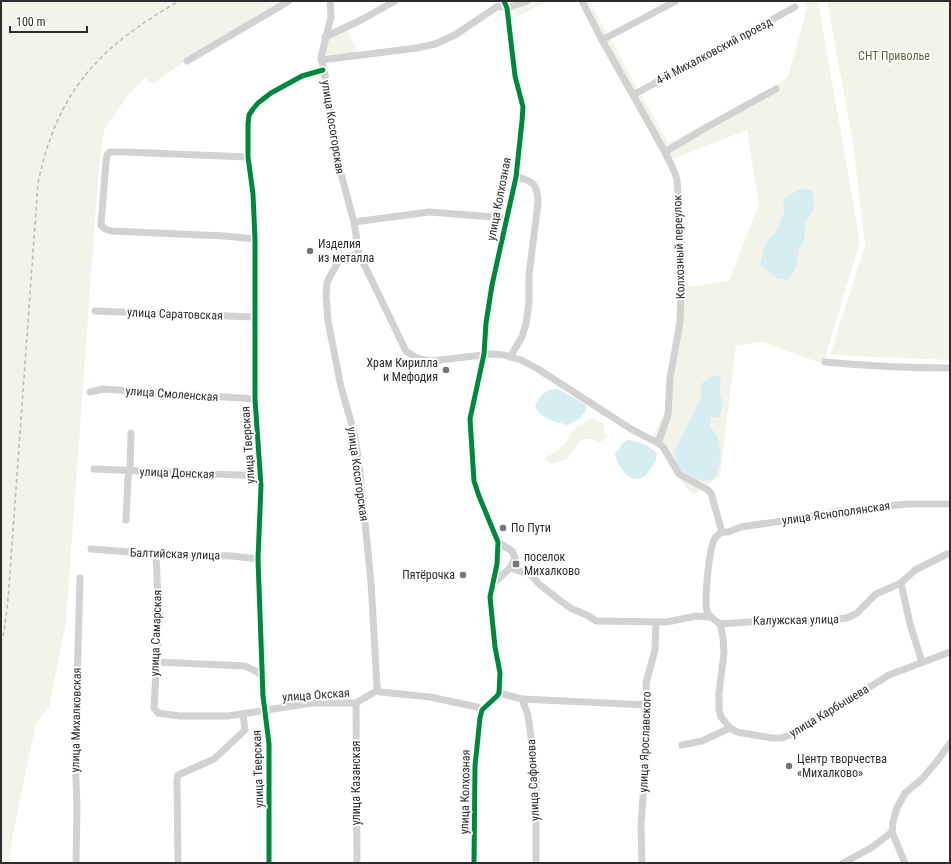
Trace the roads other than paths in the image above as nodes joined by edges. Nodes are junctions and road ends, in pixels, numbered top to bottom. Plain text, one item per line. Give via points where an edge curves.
1 (289, 1) edge
2 (330, 1) edge
3 (395, 1) edge
4 (527, 1) edge
5 (582, 1) edge
6 (676, 1) edge
7 (505, 4) edge
8 (795, 7) dead end
9 (325, 37) junction
10 (602, 40) junction
11 (321, 60) junction
12 (187, 61) dead end
13 (323, 70) junction
14 (776, 89) dead end
15 (633, 95) junction
16 (665, 152) junction
17 (248, 157) junction
18 (516, 177) junction
19 (506, 218) junction
20 (354, 222) junction
21 (255, 239) junction
22 (360, 254) junction
23 (95, 311) dead end
24 (254, 317) junction
25 (484, 354) junction
26 (510, 357) junction
27 (825, 362) dead end
28 (950, 368) edge
29 (90, 392) dead end
30 (255, 399) junction
31 (131, 433) dead end
32 (658, 443) junction
33 (94, 469) dead end
34 (130, 471) junction
35 (260, 476) junction
36 (950, 504) edge
37 (126, 520) dead end
38 (722, 532) junction
39 (498, 542) junction
40 (91, 549) dead end
41 (156, 554) junction
42 (947, 554) dead end
43 (258, 559) junction
44 (511, 569) junction
45 (80, 578) dead end
46 (900, 583) junction
47 (491, 586) junction
48 (711, 617) junction
49 (656, 623) junction
50 (720, 624) junction
51 (950, 652) edge
52 (157, 662) junction
53 (922, 662) junction
54 (262, 676) junction
55 (378, 690) junction
56 (498, 693) junction
57 (522, 699) junction
58 (356, 703) junction
59 (647, 705) junction
60 (264, 710) junction
61 (482, 710) junction
62 (156, 711) joint
63 (243, 714) junction
64 (730, 728) junction
65 (950, 743) edge
66 (682, 745) dead end
67 (892, 832) junction
68 (846, 862) edge
69 (76, 863) edge
70 (178, 863) edge
71 (269, 863) edge
72 (356, 863) edge
73 (474, 863) edge
74 (536, 863) edge
75 (642, 863) edge
76 (905, 863) edge

1 - 12 street
2 - 9 street via 331,17
3 - 9 street
4 - 7 street
5 - 10 street, Колхозный переулок
6 - 10 street
7 - 11 street via 455,35 435,44
7 - 18 street, улица Колхозная via 515,76 523,106
8 - 15 street, 4-й Михалковский проезд
9 - 11 street
10 - 15 street, Колхозный переулок
11 - 13 street
13 - 17 street, улица Тверская via 280,88 262,99 253,109 248,124
13 - 20 street, улица Косогорская via 337,159
14 - 16 street
15 - 16 street, Колхозный переулок
16 - 32 street, Колхозный переулок via 676,180 681,234 681,284 679,332 670,378 668,415
17 - 21 street, улица Тверская
17 - 21 street via 110,152 106,162 101,224 105,230 111,231
18 - 19 street, улица Колхозная
18 - 26 street via 535,185 538,203 526,324 522,337
19 - 20 street via 429,212
19 - 25 street, улица Колхозная via 487,312
20 - 22 street, улица Косогорская
21 - 24 street, улица Тверская
22 - 25 street, улица Косогорская via 405,349 411,355 431,361
22 - 55 street, улица Косогорская via 342,258 338,262 327,282 326,295 328,321 359,463 371,582
23 - 24 street, улица Саратовская
24 - 30 street, улица Тверская
25 - 26 street
25 - 39 street, улица Колхозная via 470,419 474,481
26 - 32 street via 538,369 631,429
27 - 28 street via 878,367
29 - 30 street, улица Смоленская via 103,389
30 - 35 street, улица Тверская
31 - 34 street
32 - 38 street via 664,447 681,476 711,493
33 - 34 street, улица Донская
34 - 35 street, улица Донская
34 - 37 street
35 - 43 street, улица Тверская
36 - 38 street, улица Яснополянская via 907,504 847,510
38 - 48 street via 714,540 709,564 706,589 707,609
39 - 44 street via 516,553
39 - 47 street via 497,564
40 - 41 street, Балтийская улица
41 - 43 street, Балтийская улица
41 - 52 street, улица Самарская via 159,606
42 - 46 street, Калужская улица via 914,570
43 - 54 street, улица Тверская
44 - 47 street
44 - 49 street via 531,575 562,602 596,622
45 - 69 street, улица Михалковская via 75,756
46 - 50 street, Калужская улица via 876,594 857,613 844,619
46 - 53 street
47 - 56 street via 490,603 500,673
48 - 49 street via 696,616
48 - 50 street
49 - 59 street, улица Ярославского via 654,650 646,683
50 - 64 street via 724,653 719,710 722,719
51 - 53 street, улица Карбышева
52 - 54 street via 245,666
52 - 62 street, улица Самарская via 154,707
53 - 64 street, улица Карбышева via 889,675 787,736 772,738 740,733
54 - 60 street, улица Тверская
55 - 58 street, улица Окская
55 - 61 street via 430,697
56 - 57 street
56 - 61 street
57 - 59 street
57 - 74 street, улица Сафонова via 528,715 536,778
58 - 60 street, улица Окская via 312,703
58 - 72 street, улица Казанская
59 - 75 street, улица Ярославского via 641,826
60 - 63 street, улица Окская
60 - 71 street, улица Тверская via 269,744
61 - 73 street, улица Колхозная via 475,766
62 - 63 street, улица Окская via 179,716
63 - 70 street via 245,730 220,754 179,774
64 - 66 street
65 - 67 street via 922,779 905,793 895,813
67 - 68 street
67 - 76 street

